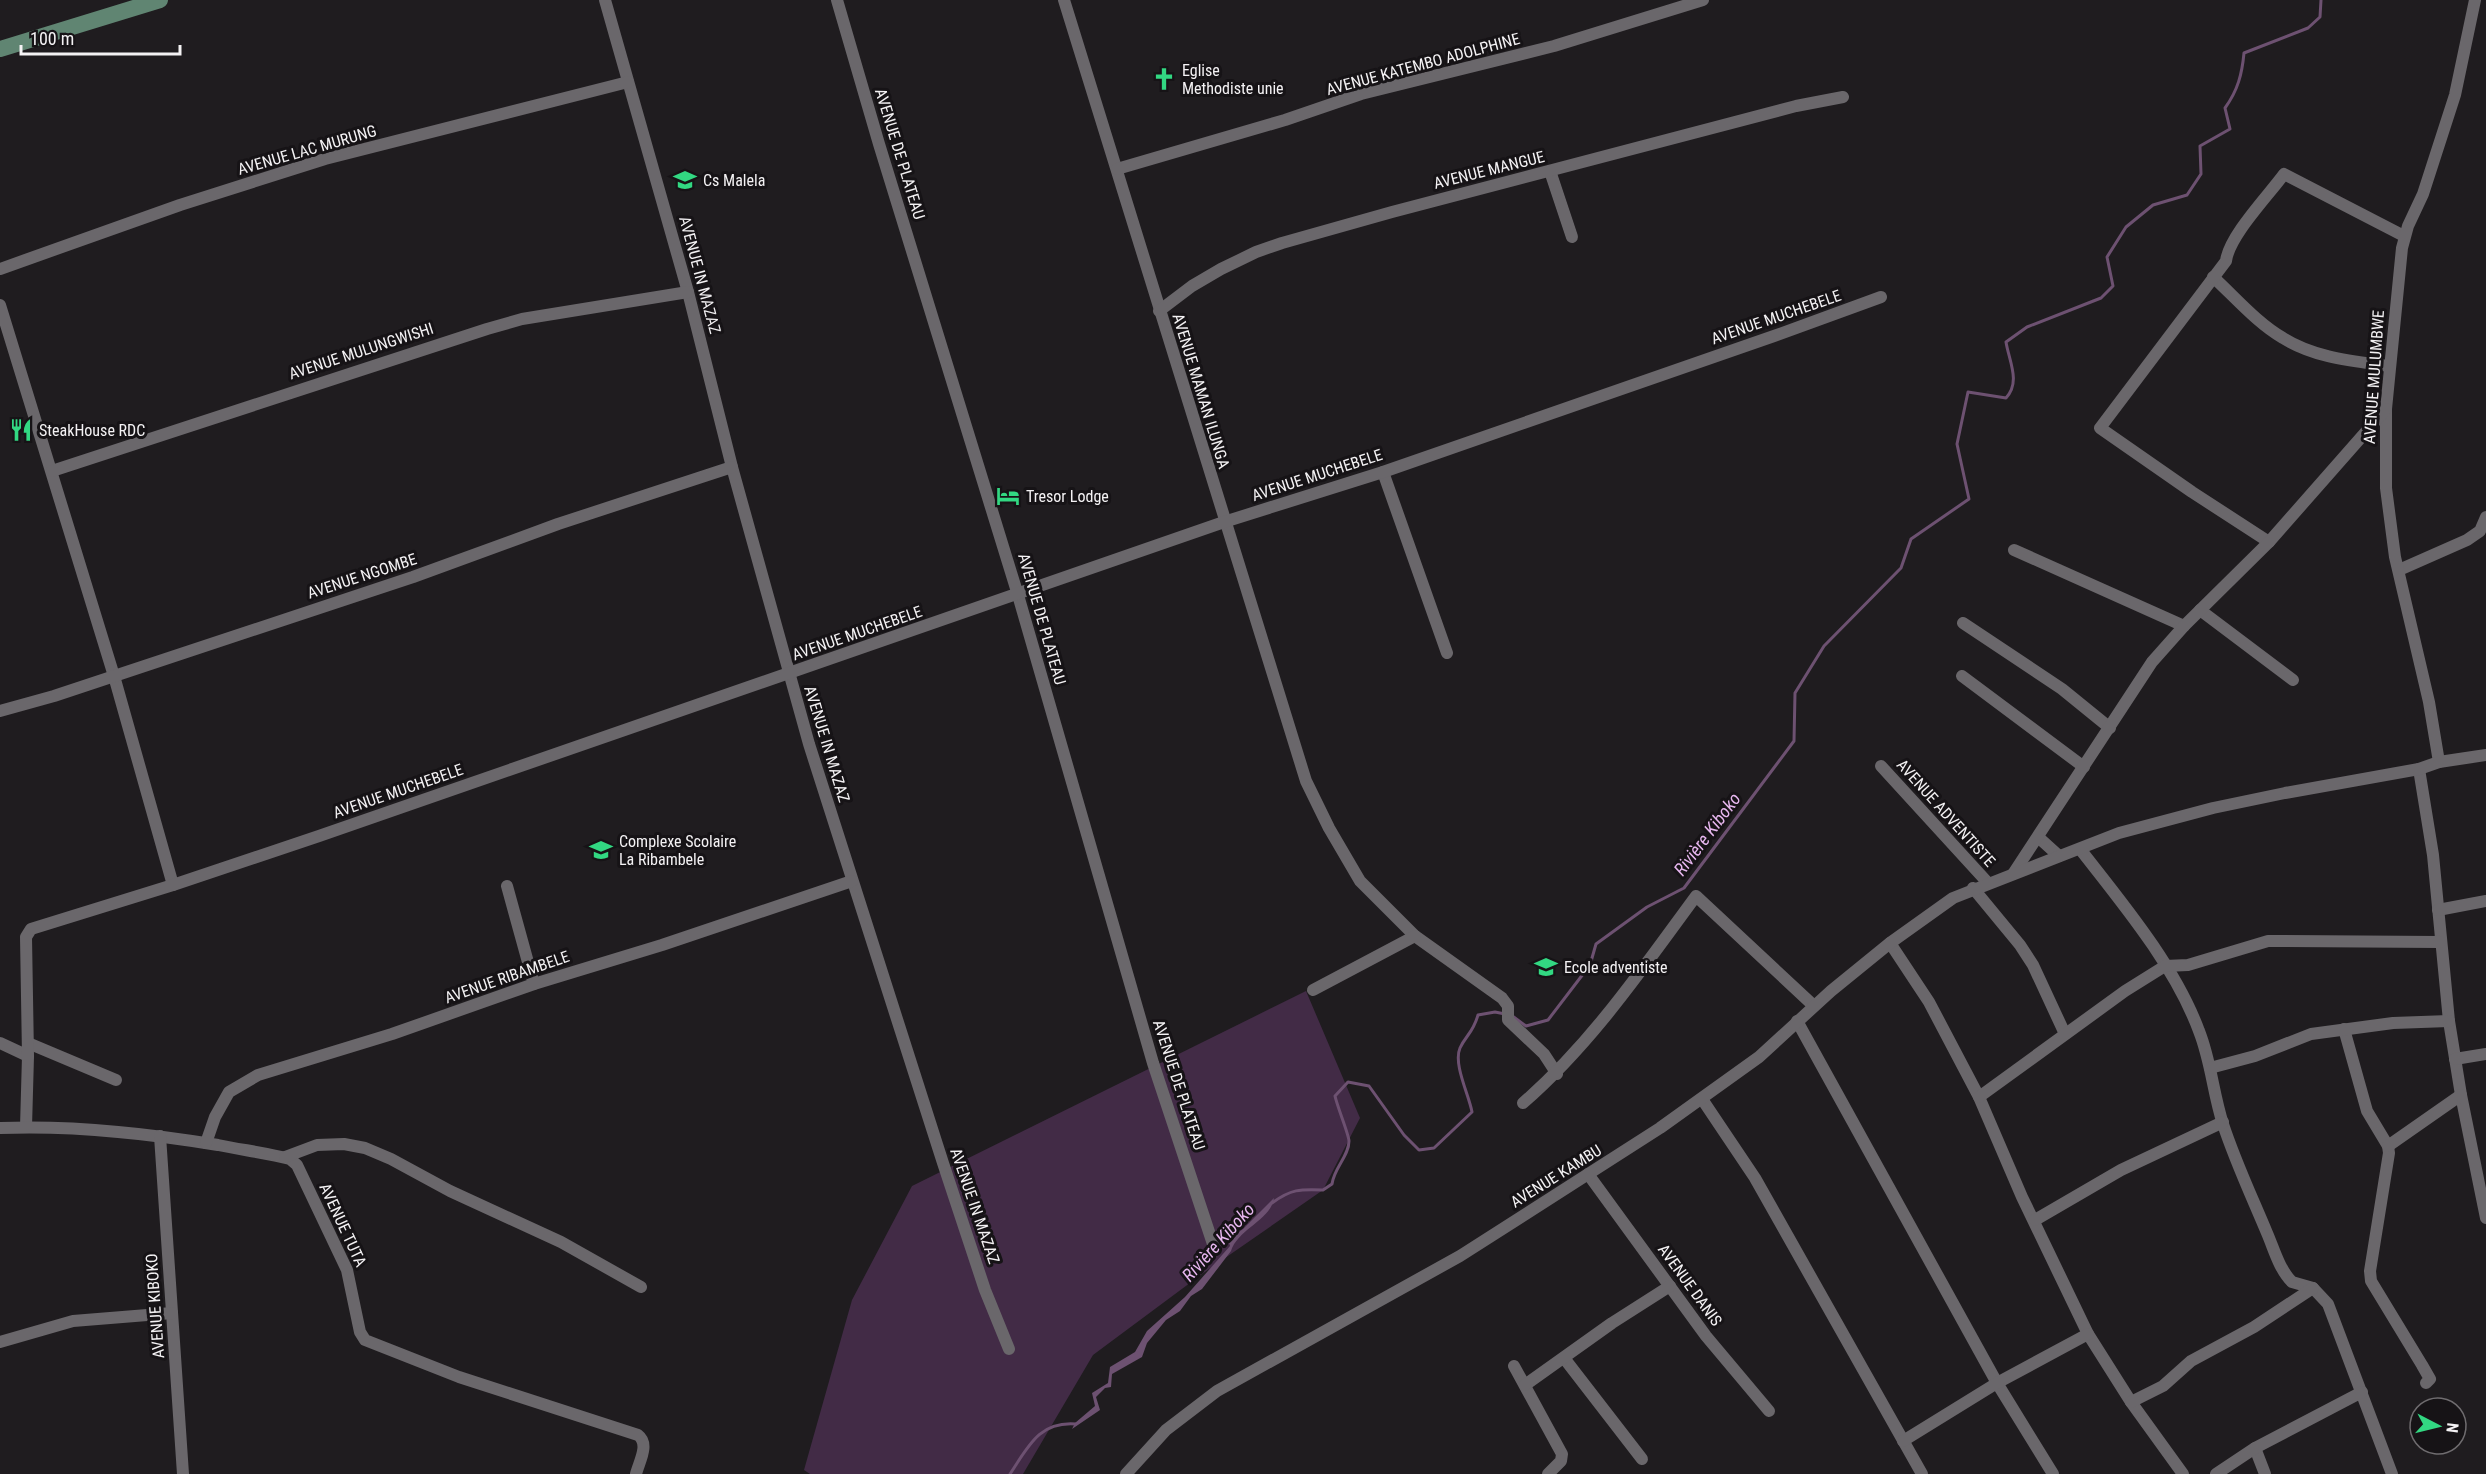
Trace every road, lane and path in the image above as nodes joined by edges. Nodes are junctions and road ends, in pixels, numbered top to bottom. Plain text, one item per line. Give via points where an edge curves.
1 (160, 0) edge
2 (605, 0) edge
3 (837, 0) edge
4 (1064, 0) edge
5 (1703, 0) edge
6 (2475, 0) edge
7 (0, 49) edge
8 (628, 82) junction
9 (1843, 97) dead end
10 (1117, 169) junction
11 (1550, 171) junction
12 (2404, 236) junction
13 (1572, 237) dead end
14 (0, 269) edge
15 (2213, 277) junction
16 (688, 292) junction
17 (1881, 297) dead end
18 (0, 305) edge
19 (1159, 311) junction
20 (2389, 366) junction
21 (2386, 409) junction
22 (732, 467) junction
23 (52, 471) junction
24 (1383, 472) junction
25 (2486, 517) edge
26 (1224, 522) junction
27 (2269, 542) junction
28 (2014, 550) dead end
29 (2399, 570) junction
30 (1017, 595) junction
31 (2200, 610) junction
32 (1963, 623) dead end
33 (2184, 626) junction
34 (1447, 653) dead end
35 (789, 674) junction
36 (114, 676) junction
37 (1962, 676) dead end
38 (2293, 680) dead end
39 (0, 711) edge
40 (2110, 728) junction
41 (2486, 755) edge
42 (2439, 762) junction
43 (1881, 766) dead end
44 (2084, 768) junction
45 (2419, 770) junction
46 (2038, 837) junction
47 (2080, 849) junction
48 (2059, 856) junction
49 (2013, 874) junction
50 (852, 881) junction
51 (1988, 882) junction
52 (173, 885) junction
53 (507, 886) dead end
54 (1973, 888) junction
55 (2486, 901) edge
56 (2438, 910) junction
57 (1415, 936) junction
58 (2440, 942) junction
59 (1890, 943) junction
60 (2165, 966) junction
61 (534, 984) junction
62 (1313, 990) dead end
63 (1814, 1006) junction
64 (1797, 1021) junction
65 (2449, 1021) junction
66 (2344, 1029) junction
67 (2065, 1034) junction
68 (0, 1043) edge
69 (28, 1043) junction
70 (2486, 1054) edge
71 (28, 1056) junction
72 (2455, 1059) junction
73 (2210, 1068) junction
74 (1557, 1074) junction
75 (116, 1080) dead end
76 (2461, 1095) junction
77 (1979, 1097) junction
78 (1702, 1099) junction
79 (1523, 1103) dead end
80 (2223, 1122) junction
81 (26, 1127) junction
82 (0, 1128) edge
83 (160, 1136) junction
84 (206, 1143) junction
85 (2388, 1146) junction
86 (285, 1158) junction
87 (1588, 1174) junction
88 (2485, 1204) edge
89 (2486, 1218) edge
90 (2035, 1220) junction
91 (1214, 1247) dead end
92 (1670, 1286) junction
93 (641, 1287) dead end
94 (2313, 1288) junction
95 (172, 1313) junction
96 (2088, 1334) junction
97 (0, 1342) edge
98 (1009, 1349) dead end
99 (1564, 1358) junction
100 (1514, 1366) dead end
101 (1997, 1383) junction
102 (2426, 1383) dead end
103 (1525, 1385) junction
104 (2362, 1392) junction
105 (2131, 1402) junction
106 (1769, 1412) dead end
107 (1903, 1441) junction
108 (2255, 1448) junction
109 (1642, 1459) dead end
110 (183, 1474) edge
111 (636, 1474) edge
112 (1126, 1474) edge
113 (1548, 1474) edge
114 (1922, 1474) edge
115 (2053, 1474) edge
116 (2183, 1474) edge
117 (2216, 1474) edge
118 (2265, 1474) edge
119 (2392, 1474) edge

1 - 7 main road
2 - 8 street, AVENUE IN MAZAZ
3 - 30 street, AVENUE DE PLATEAU
4 - 10 street, AVENUE MAMAN ILUNGA
5 - 10 street, AVENUE KATEMBO ADOLPHINE via 1554,46 1361,94
6 - 12 street, AVENUE MULUMBWE via 2455,95 2423,194
8 - 14 street, AVENUE LAC MURUNG via 325,159
8 - 16 street, AVENUE IN MAZAZ
9 - 11 street, AVENUE MANGUE
10 - 19 street, AVENUE MAMAN ILUNGA
11 - 13 street
11 - 19 street, AVENUE MANGUE via 1256,252 1192,286
12 - 15 street via 2284,174 2235,237 2226,261
12 - 20 street, AVENUE MULUMBWE
15 - 20 street via 2282,338 2342,360
15 - 27 street via 2100,428
16 - 22 street, AVENUE IN MAZAZ
16 - 23 street, AVENUE MULUNGWISHI via 487,328
17 - 24 street, AVENUE MUCHEBELE
18 - 23 street
19 - 26 street, AVENUE MAMAN ILUNGA
20 - 21 street, AVENUE MULUMBWE
21 - 27 street
21 - 29 street, AVENUE MULUMBWE via 2387,506
22 - 35 street, AVENUE IN MAZAZ
22 - 36 street, AVENUE NGOMBE
23 - 36 street
24 - 26 street, AVENUE MUCHEBELE
24 - 34 street
25 - 29 street via 2480,531 2467,540
26 - 30 street, AVENUE MUCHEBELE
26 - 57 street, AVENUE MAMAN ILUNGA via 1306,781 1351,869
27 - 31 street
28 - 33 street
29 - 42 street, AVENUE MULUMBWE
30 - 35 street, AVENUE MUCHEBELE
30 - 91 street, AVENUE DE PLATEAU via 1153,1063
31 - 33 street
31 - 38 street
32 - 40 street via 2062,688
33 - 40 street via 2152,662
35 - 50 street, AVENUE IN MAZAZ
35 - 52 street, AVENUE MUCHEBELE
36 - 39 street, AVENUE NGOMBE
36 - 52 street
37 - 44 street
40 - 44 street
41 - 42 street, AVENUE KAMBU
42 - 45 street, AVENUE KAMBU
43 - 51 street, AVENUE ADVENTISTE
44 - 46 street
45 - 47 street, AVENUE KAMBU via 2213,808 2119,833
45 - 56 street
46 - 48 street
46 - 49 street
47 - 48 street, AVENUE KAMBU
47 - 60 street via 2139,924
48 - 49 street, AVENUE KAMBU
49 - 51 street, AVENUE KAMBU
50 - 61 street, AVENUE RIBAMBELE
50 - 98 street, AVENUE IN MAZAZ via 985,1290
51 - 54 street, AVENUE KAMBU
52 - 69 street, AVENUE MUCHEBELE via 28,931
53 - 61 street
54 - 59 street, AVENUE KAMBU via 1937,907
54 - 67 street via 2033,965
55 - 56 street
56 - 58 street
57 - 62 street
57 - 74 street, AVENUE MAMAN ILUNGA via 1502,998 1518,1030 1544,1054
58 - 60 street via 2268,941 2188,965
58 - 65 street
59 - 63 street, AVENUE KAMBU
59 - 77 street via 1929,1002
60 - 67 street
60 - 73 street via 2199,1029
61 - 84 street, AVENUE RIBAMBELE via 244,1081 225,1099
63 - 64 street, AVENUE KAMBU
63 - 74 street via 1696,896
64 - 78 street, AVENUE KAMBU via 1759,1057
64 - 101 street
65 - 66 street
65 - 72 street
66 - 73 street via 2311,1034
66 - 85 street via 2367,1111
67 - 77 street
68 - 71 street
69 - 71 street, AVENUE MUCHEBELE
69 - 75 street
70 - 72 street
71 - 81 street, AVENUE MUCHEBELE
72 - 76 street
73 - 80 street
74 - 79 street
76 - 85 street
76 - 88 street
77 - 90 street
78 - 87 street, AVENUE KAMBU
78 - 107 street via 1755,1178
80 - 90 street via 2121,1170
80 - 94 street via 2284,1270 2292,1282
81 - 82 street
81 - 83 street via 74,1127
83 - 84 street
83 - 95 street, AVENUE KIBOKO
84 - 86 street
85 - 102 street via 2371,1281 2430,1378
86 - 93 street via 317,1145 365,1148 561,1242
86 - 111 street, AVENUE TUTA via 297,1166 347,1270 365,1340 459,1377 638,1436 644,1445
87 - 92 street, AVENUE DANIS
87 - 112 street, AVENUE KAMBU via 1460,1256 1217,1391 1166,1430
88 - 89 street
90 - 96 street
92 - 99 street
92 - 106 street, AVENUE DANIS
94 - 104 street via 2331,1309
94 - 105 street via 2192,1361 2163,1386
95 - 97 street via 73,1321
95 - 110 street, AVENUE KIBOKO
96 - 101 street
96 - 105 street
99 - 103 street
99 - 109 street
100 - 103 street
101 - 107 street
101 - 115 street
103 - 113 street via 1562,1454 1561,1461
104 - 108 street
104 - 119 street
105 - 116 street
107 - 114 street
108 - 117 street
108 - 118 street

